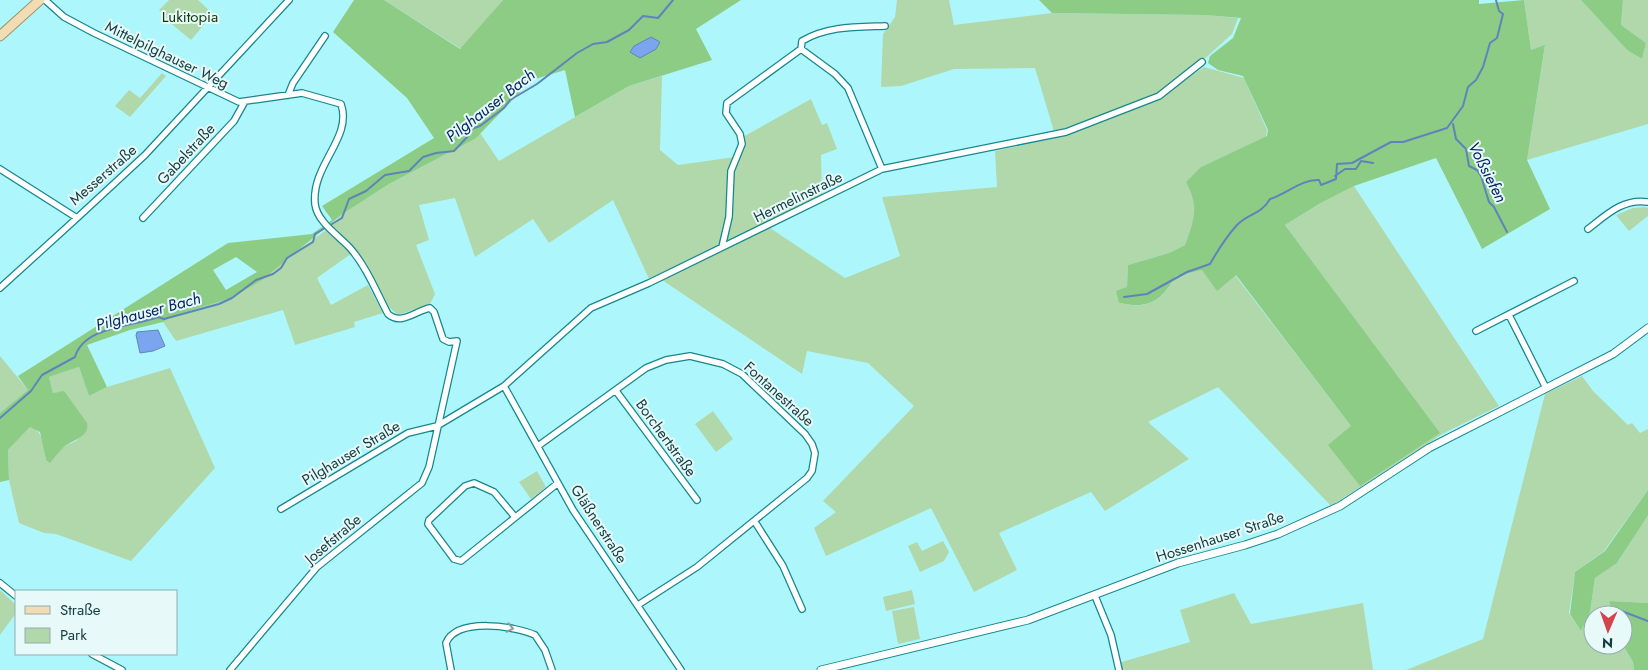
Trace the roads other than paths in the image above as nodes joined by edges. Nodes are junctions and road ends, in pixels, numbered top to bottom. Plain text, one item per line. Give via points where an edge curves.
1 (40, 0) edge
2 (45, 0) edge
3 (289, 0) edge
4 (884, 26) dead end
5 (0, 36) edge
6 (325, 36) dead end
7 (801, 49) junction
8 (1202, 62) dead end
9 (207, 88) junction
10 (288, 95) junction
11 (244, 103) junction
12 (0, 169) edge
13 (882, 169) junction
14 (1648, 202) edge
15 (77, 218) junction
16 (143, 218) dead end
17 (1588, 229) dead end
18 (722, 247) junction
19 (1574, 281) dead end
20 (0, 288) edge
21 (1509, 315) junction
22 (1648, 328) edge
23 (1476, 331) dead end
24 (504, 386) junction
25 (1546, 388) junction
26 (616, 391) junction
27 (437, 426) junction
28 (538, 446) junction
29 (558, 483) junction
30 (697, 500) dead end
31 (280, 510) dead end
32 (515, 517) junction
33 (755, 522) junction
34 (0, 583) edge
35 (15, 595) edge
36 (1095, 596) junction
37 (638, 605) junction
38 (802, 609) dead end
39 (94, 655) edge
40 (852, 666) edge
41 (122, 670) edge
42 (230, 670) edge
43 (451, 670) edge
44 (552, 670) edge
45 (681, 670) edge
46 (821, 670) edge
47 (1120, 670) edge

1 - 5 main road
2 - 9 street, Mittelpilghauser Weg via 64,17
3 - 9 street, Messerstraße
4 - 7 street via 817,33 802,41
6 - 10 street
7 - 13 street via 848,88
7 - 18 street via 727,103 726,113 740,134 742,144 731,171 729,217
8 - 13 street, Hermelinstraße via 1159,96 1066,132
9 - 11 street, Mittelpilghauser Weg
9 - 15 street, Messerstraße via 139,161
10 - 11 street
10 - 27 street, Josefstraße via 302,94 341,104 344,111 341,134 321,168 315,205 328,226 354,254 388,314 403,318 430,308 443,339 457,341
11 - 16 street, Gabelstraße via 234,121
12 - 15 street, Messerstraße
13 - 18 street, Hermelinstraße
14 - 17 street via 1620,206
15 - 20 street
18 - 24 street, Hermelinstraße via 586,311
19 - 21 street
21 - 23 street
21 - 25 street
22 - 25 street, Hossenhauser Straße via 1618,351
24 - 27 street, Hermelinstraße
24 - 28 street, Gläßnerstraße
25 - 36 street, Hossenhauser Straße via 1429,448 1319,517 1253,543 1178,563
26 - 28 street, Fontanestraße
26 - 30 street, Borchertstraße
26 - 33 street, Fontanestraße via 646,368 690,356 730,367 767,397 809,439 815,459 807,478
27 - 31 street, Pilghauser Straße via 408,433
27 - 42 street, Josefstraße via 429,467 422,483 317,567
28 - 29 street, Gläßnerstraße
29 - 32 street
29 - 37 street, Gläßnerstraße
32 - 32 street via 459,562 428,524 462,489 474,483 494,492
33 - 37 street, Fontanestraße via 697,567
33 - 38 street via 783,566
34 - 35 street
36 - 40 street, Hossenhauser Straße via 1017,624
36 - 47 street via 1111,635
37 - 45 street, Gläßnerstraße
39 - 41 street
40 - 46 street, Hossenhauser Straße
43 -> 44 street via 448,638 462,628 501,626 535,636 545,650

